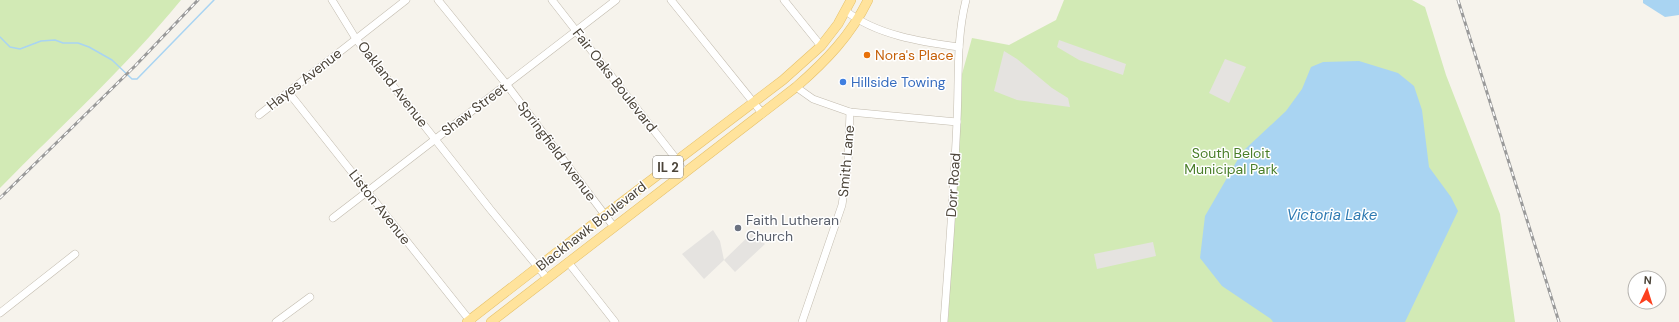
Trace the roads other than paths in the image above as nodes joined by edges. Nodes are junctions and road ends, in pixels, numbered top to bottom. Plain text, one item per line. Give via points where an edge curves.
1 (332, 0) edge
2 (406, 0) edge
3 (438, 0) edge
4 (552, 0) edge
5 (616, 0) edge
6 (671, 0) edge
7 (784, 0) edge
8 (852, 0) edge
9 (868, 0) edge
10 (966, 0) edge
11 (846, 11) junction
12 (857, 20) junction
13 (577, 31) junction
14 (356, 39) junction
15 (821, 46) junction
16 (960, 47) junction
17 (507, 85) junction
18 (796, 87) junction
19 (289, 92) junction
20 (752, 102) junction
21 (850, 112) junction
22 (762, 113) junction
23 (259, 115) dead end
24 (957, 122) junction
25 (435, 138) junction
26 (677, 160) junction
27 (684, 173) junction
28 (368, 191) junction
29 (605, 215) junction
30 (333, 218) dead end
31 (614, 227) junction
32 (75, 254) dead end
33 (568, 262) junction
34 (538, 267) junction
35 (547, 278) junction
36 (310, 297) dead end
37 (0, 313) edge
38 (469, 321) edge
39 (276, 322) edge
40 (491, 322) edge
41 (615, 322) edge
42 (802, 322) edge
43 (944, 322) edge

1 - 14 street, Oakland Avenue
2 - 14 street, Hayes Avenue
3 - 17 street, Springfield Avenue
4 - 13 street, Fair Oaks Boulevard
5 - 13 street, Shaw Street
6 - 20 street
7 - 15 street
8 - 11 main road, Blackhawk Boulevard / IL 2
9 - 12 main road, Blackhawk Boulevard / IL 2
10 - 16 street, Dorr Road
11 - 12 street
11 - 15 main road, Blackhawk Boulevard / IL 2
12 - 16 street via 921,41
12 - 18 main road, Blackhawk Boulevard / IL 2 via 841,44
13 - 17 street, Shaw Street
13 - 26 street, Fair Oaks Boulevard
14 - 19 street, Hayes Avenue
14 - 25 street, Oakland Avenue
15 - 20 main road, Blackhawk Boulevard / IL 2 via 783,80
16 - 24 street, Dorr Road
17 - 25 street, Shaw Street
17 - 29 street, Springfield Avenue
18 - 21 street via 813,99
18 - 22 main road, Blackhawk Boulevard / IL 2
19 - 23 street, Hayes Avenue
19 - 28 street, Liston Avenue
20 - 22 street
20 - 26 main road, Blackhawk Boulevard / IL 2
21 - 24 street
21 - 42 street, Smith Lane via 848,164 842,205
22 - 27 main road, Blackhawk Boulevard / IL 2
24 - 43 street, Dorr Road
25 - 28 street, Shaw Street
25 - 34 street, Oakland Avenue
26 - 27 street, Fair Oaks Boulevard
26 - 29 main road, Blackhawk Boulevard / IL 2
27 - 31 main road, Blackhawk Boulevard / IL 2
28 - 30 street, Shaw Street
28 - 38 street, Liston Avenue
29 - 31 street, Springfield Avenue
29 - 34 main road, Blackhawk Boulevard / IL 2
31 - 33 main road, Blackhawk Boulevard / IL 2
32 - 37 street
33 - 35 main road, Blackhawk Boulevard / IL 2
33 - 41 street
34 - 35 street, Oakland Avenue
34 - 38 main road, Blackhawk Boulevard / IL 2
35 - 40 main road, Blackhawk Boulevard / IL 2
36 - 39 street

